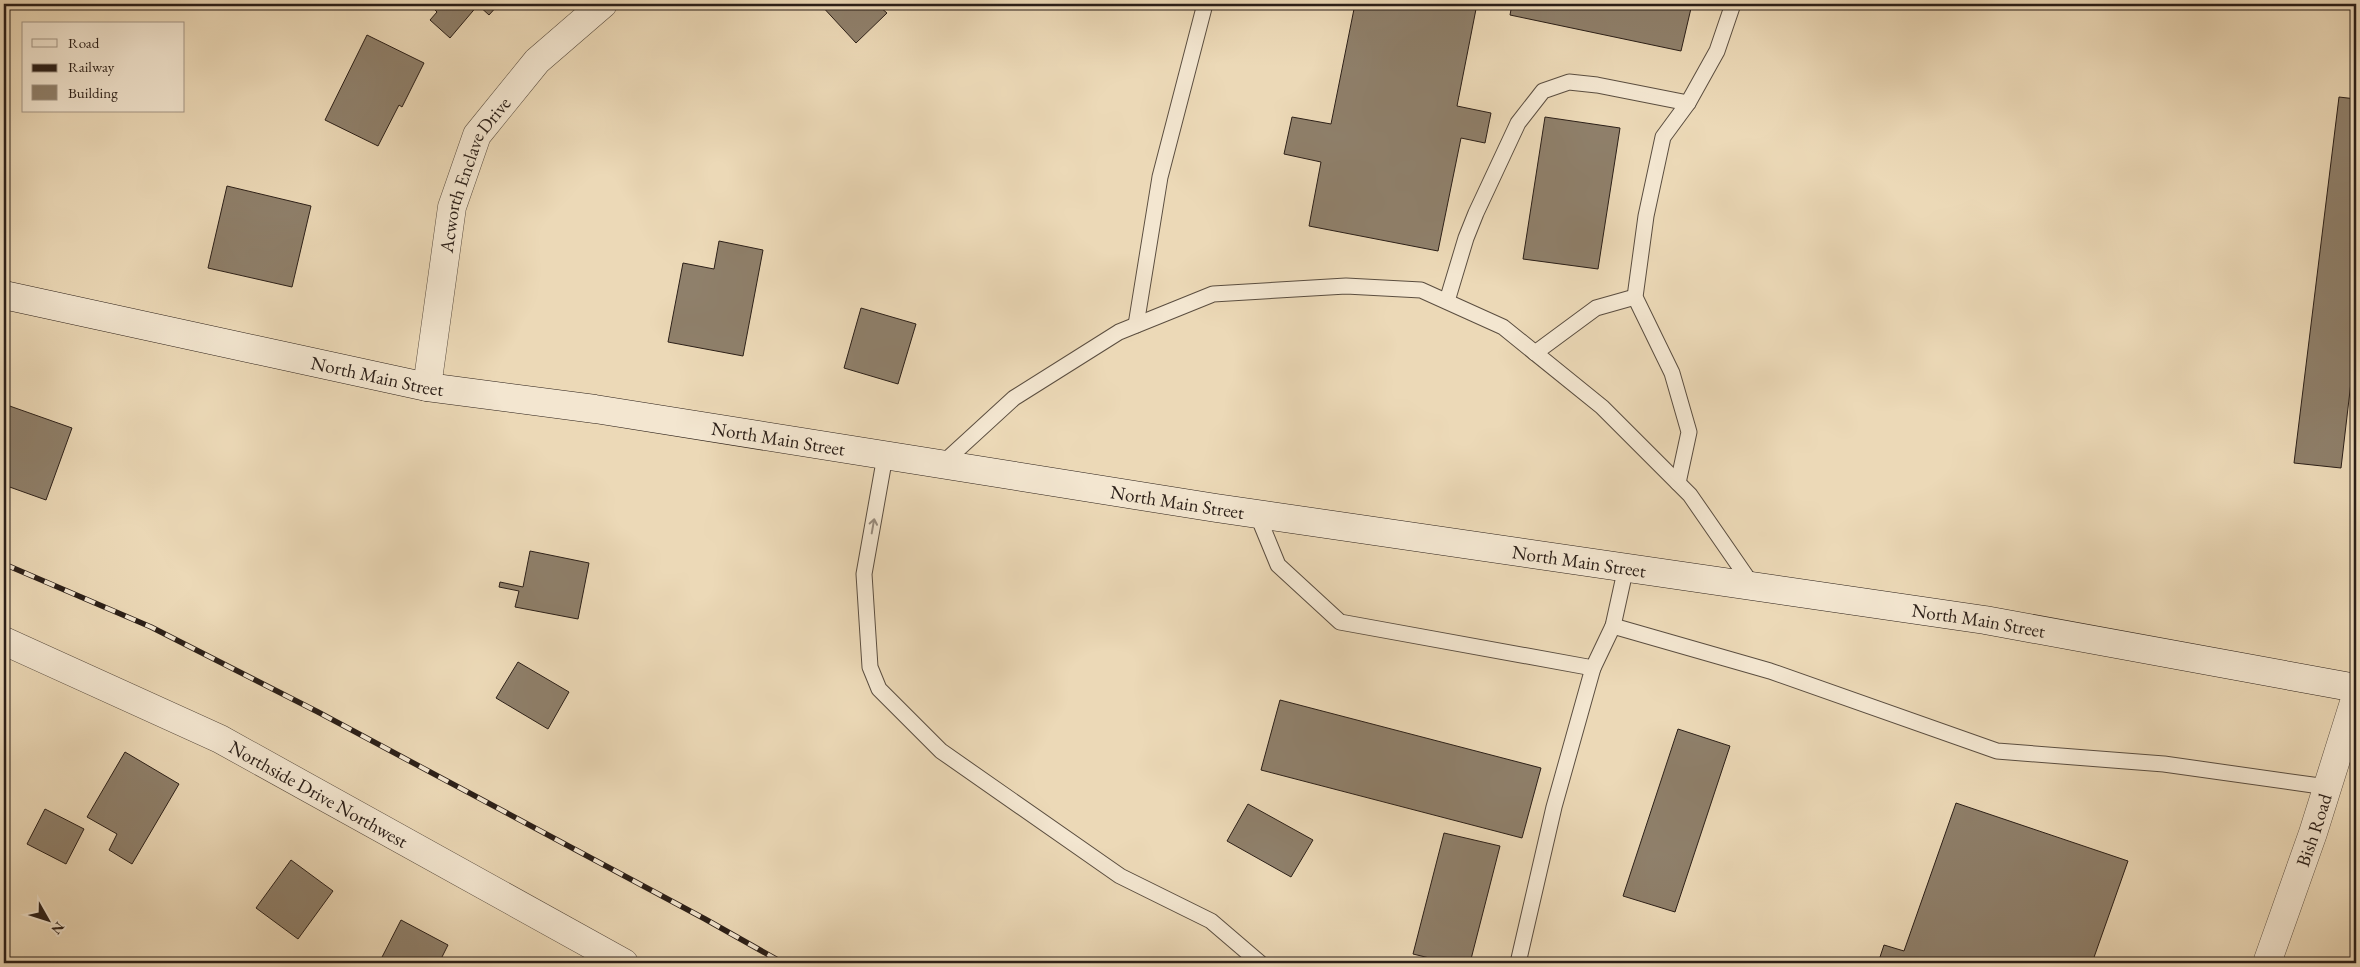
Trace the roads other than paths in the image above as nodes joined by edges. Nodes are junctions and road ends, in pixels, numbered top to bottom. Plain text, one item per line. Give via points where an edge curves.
1 (603, 4) edge
2 (1205, 4) edge
3 (1733, 4) edge
4 (1688, 103) junction
5 (4, 295) edge
6 (1635, 296) junction
7 (1447, 302) junction
8 (1136, 325) junction
9 (1535, 353) junction
10 (427, 387) junction
11 (885, 456) junction
12 (942, 464) junction
13 (1678, 483) junction
14 (1257, 514) junction
15 (1626, 567) junction
16 (1753, 586) junction
17 (1614, 626) junction
18 (4, 641) edge
19 (1593, 668) junction
20 (2356, 688) edge
21 (2356, 696) edge
22 (2327, 787) junction
23 (624, 963) edge
24 (1260, 963) edge
25 (1518, 963) edge
26 (2267, 963) edge

1 - 10 main road, Acworth Enclave Drive via 538,61 477,136 452,207
2 - 8 lane via 1160,177
3 - 4 lane via 1717,51
4 - 6 lane via 1663,137 1646,216
4 - 7 lane via 1569,82 1543,91 1518,123 1476,213
5 - 10 main road, North Main Street
6 - 9 lane via 1596,308
6 - 13 lane via 1672,373 1689,432
7 - 8 lane via 1421,290 1346,286 1212,294
7 - 9 lane via 1503,327
8 - 12 lane via 1119,332 1014,398
9 - 13 lane via 1602,407
10 - 11 main road, North Main Street via 596,409
11 - 12 main road, North Main Street
24 -> 11 lane via 1211,921 1120,876 934,744 879,689 870,667 864,574
12 - 14 main road, North Main Street
13 - 16 lane via 1690,495
14 - 15 main road, North Main Street
14 - 19 lane via 1278,565 1340,622
15 - 16 main road, North Main Street
15 - 17 lane
16 - 20 main road, North Main Street via 1984,620
17 - 19 lane
17 - 22 lane via 1770,671 1997,751 2164,764
18 - 23 main road, Northside Drive Northwest via 220,739
19 - 25 lane via 1554,808
21 - 22 main road, Bish Road
22 - 26 main road, Bish Road

